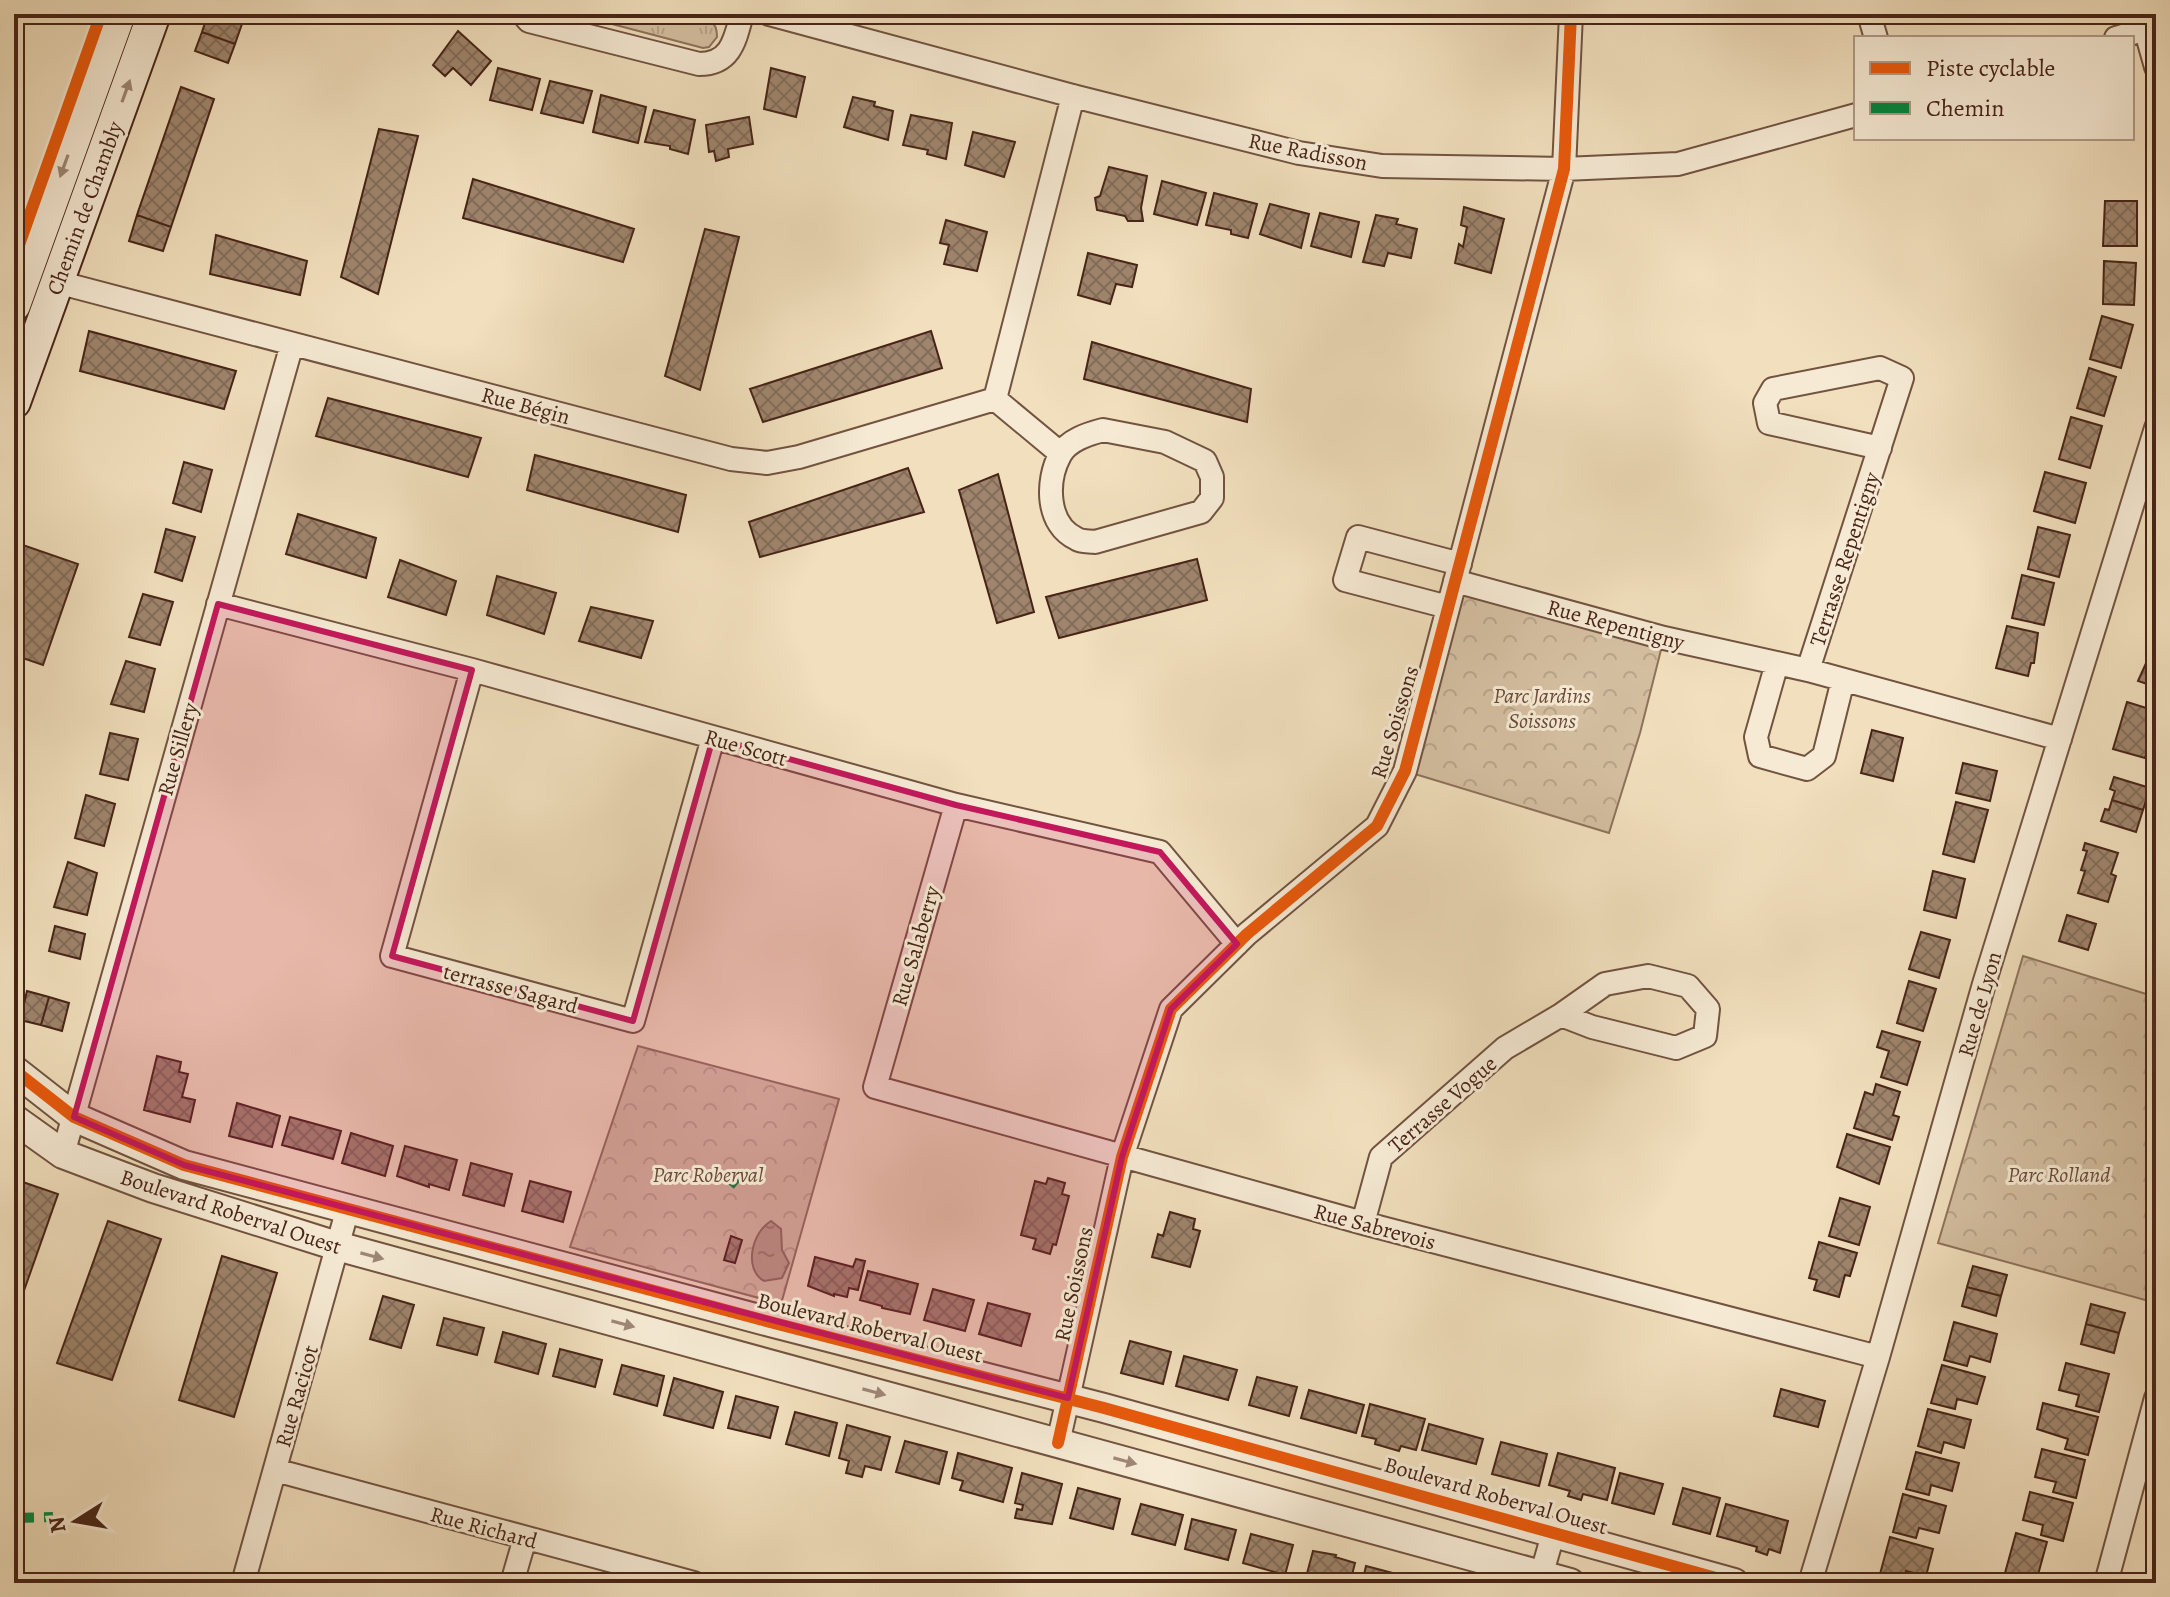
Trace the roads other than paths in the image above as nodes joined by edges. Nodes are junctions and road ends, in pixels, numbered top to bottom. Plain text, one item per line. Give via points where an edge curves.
1 (119, 14) edge
2 (154, 14) edge
3 (523, 14) edge
4 (742, 14) edge
5 (769, 14) edge
6 (1571, 14) edge
7 (1869, 14) edge
8 (2148, 23) edge
9 (1875, 36) edge
10 (2120, 36) edge
11 (2156, 67) edge
12 (1073, 96) junction
13 (1854, 116) edge
14 (1564, 169) junction
15 (57, 282) junction
16 (14, 305) edge
17 (292, 344) junction
18 (995, 399) junction
19 (14, 402) edge
20 (2156, 428) edge
21 (1880, 448) junction
22 (1060, 453) junction
23 (1457, 572) junction
24 (218, 604) junction
25 (1448, 607) junction
26 (1777, 663) junction
27 (472, 670) junction
28 (1808, 670) junction
29 (1843, 680) junction
30 (713, 738) junction
31 (2060, 739) junction
32 (956, 805) junction
33 (1237, 944) junction
34 (1561, 1015) junction
35 (14, 1070) edge
36 (875, 1087) joint
37 (74, 1117) junction
38 (14, 1119) edge
39 (63, 1154) junction
40 (1122, 1157) junction
41 (348, 1208) junction
42 (1363, 1223) junction
43 (337, 1246) junction
44 (1878, 1357) junction
45 (1068, 1398) junction
46 (2156, 1398) edge
47 (1058, 1443) junction
48 (275, 1470) junction
49 (1554, 1531) junction
50 (525, 1538) junction
51 (1540, 1579) edge
52 (243, 1583) edge
53 (512, 1583) edge
54 (694, 1583) edge
55 (1570, 1583) edge
56 (1734, 1583) edge
57 (1810, 1583) edge
58 (2106, 1583) edge

1 -> 16 main road, Chemin de Chambly
15 -> 2 main road, Chemin de Chambly
3 - 4 street via 529,21 699,64 725,57
5 - 12 street, Rue Radisson
6 - 14 street, Rue Soissons
7 - 9 street
8 - 10 street
8 - 11 street
12 - 14 street, Rue Radisson via 1299,153 1382,166
12 - 18 street
13 - 14 street, Rue Radisson via 1678,164
14 - 23 street, Rue Soissons
15 - 17 street, Rue Bégin
15 - 19 main road, Chemin de Chambly
17 - 18 street, Rue Bégin via 731,459 767,463
17 - 24 street, Rue Sillery
18 - 22 street
20 - 31 street, Rue de Lyon
21 - 21 street, Terrasse Repentigny via 1769,423 1765,403 1773,389 1880,368 1902,378
21 - 28 street, Terrasse Repentigny
22 - 22 street via 1049,495 1062,528 1078,540 1095,542 1201,512 1212,498 1205,461 1165,442 1103,430 1081,437
23 - 25 street, Rue Soissons
23 - 25 street via 1358,537 1345,580
23 - 26 street, Rue Repentigny via 1664,638
24 - 27 street, Rue Scott
24 - 37 street, Rue Sillery
25 - 33 street, Rue Soissons via 1405,771 1377,826
26 - 28 street, Rue Repentigny
26 - 29 street via 1756,737 1760,756 1795,766 1807,769 1824,756
27 - 30 street, Rue Scott
27 - 30 street, terrasse Sagard via 392,956 633,1021
28 - 29 street, Rue Repentigny
29 - 31 street, Rue Repentigny
30 - 32 street, Rue Scott
31 - 44 street, Rue de Lyon
32 - 33 street, Rue Scott via 1160,852
32 - 36 street, Rue Salaberry
33 - 40 street, Rue Soissons via 1171,1009
34 - 34 street, Terrasse Vogue via 1676,1048 1705,1036 1708,1009 1688,986 1648,976 1605,984
34 - 42 street, Terrasse Vogue via 1505,1048 1381,1157
35 - 37 street, Boulevard Roberval Ouest
36 - 40 street, Rue Sabrevois
37 - 39 street, Rue Sillery
37 - 41 street, Boulevard Roberval Ouest via 184,1165
38 - 39 street, Boulevard Roberval Ouest
39 - 43 street, Boulevard Roberval Ouest
40 - 42 street, Rue Sabrevois
40 - 45 street, Rue Soissons
41 - 43 street, Rue Racicot
41 - 45 street, Boulevard Roberval Ouest
42 - 44 street, Rue Sabrevois
43 -> 47 street, Boulevard Roberval Ouest
43 - 48 street, Rue Racicot
44 - 57 street, Rue de Lyon
45 - 47 street, Rue Soissons
45 - 49 street, Boulevard Roberval Ouest
46 - 58 street
47 -> 51 street, Boulevard Roberval Ouest
48 - 50 street, Rue Richard
48 - 52 street, Rue Racicot
49 - 51 street
49 - 56 street, Boulevard Roberval Ouest
50 - 53 street
50 - 54 street, Rue Richard
51 - 55 street, Boulevard Roberval Ouest

